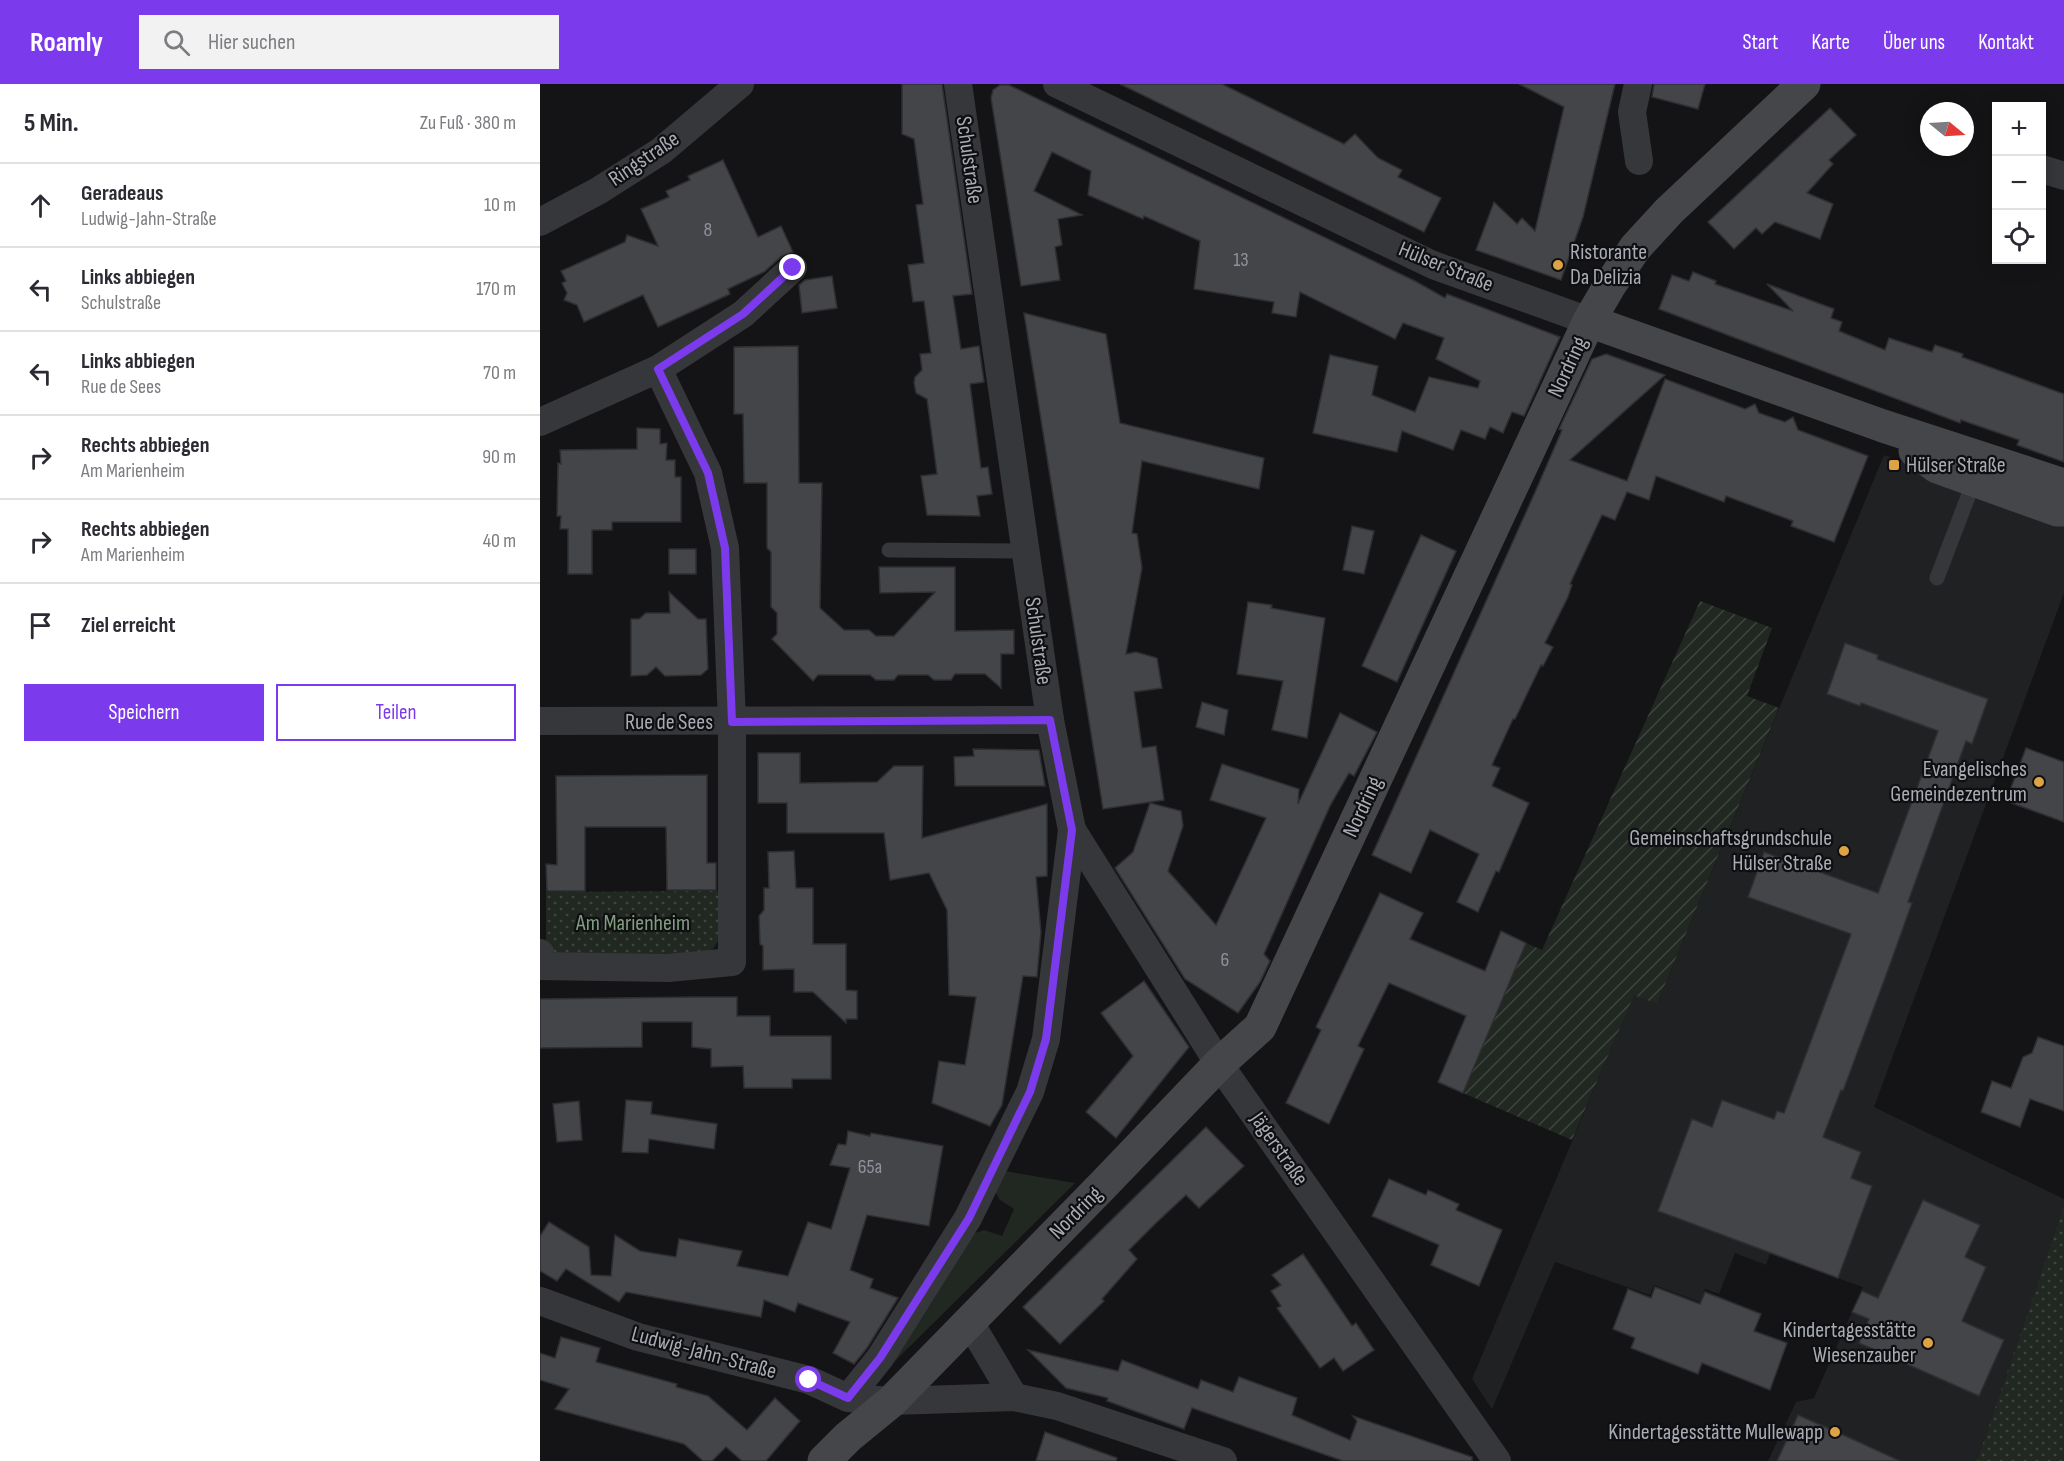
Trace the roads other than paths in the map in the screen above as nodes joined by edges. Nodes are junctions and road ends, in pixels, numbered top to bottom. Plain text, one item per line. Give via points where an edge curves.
1 (740, 84) edge
2 (958, 84) edge
3 (1057, 84) edge
4 (1638, 84) edge
5 (1804, 84) edge
6 (1639, 161) dead end
7 (2046, 170) edge
8 (2064, 176) edge
9 (540, 222) edge
10 (793, 268) dead end
11 (1589, 321) junction
12 (658, 369) junction
13 (540, 423) edge
14 (1883, 426) junction
15 (1974, 481) junction
16 (2064, 485) edge
17 (2064, 510) edge
18 (889, 550) dead end
19 (1025, 551) junction
20 (1937, 578) dead end
21 (1050, 720) junction
22 (540, 721) edge
23 (732, 722) junction
24 (1072, 830) junction
25 (540, 952) edge
26 (1219, 1064) junction
27 (540, 1301) edge
28 (969, 1321) junction
29 (1014, 1397) junction
30 (848, 1398) junction
31 (892, 1401) junction
32 (824, 1461) edge
33 (1223, 1461) edge
34 (1497, 1461) edge

1 - 9 street, Ringstraße via 661,151
2 - 19 street, Schulstraße
3 - 11 street, Hülser Straße via 1433,265
4 - 6 street via 1632,112
5 - 11 main road, Nordring via 1635,248
7 - 8 street
10 - 12 street via 743,314
11 - 14 main road, Hülser Straße
11 - 26 main road, Nordring via 1260,1027
12 - 13 street
12 - 23 street via 708,473 725,548
14 - 15 main road, Hülser Straße via 1937,467
14 - 16 main road, Hülser Straße
15 - 17 main road, Hülser Straße
15 - 20 lane
18 - 19 lane
19 - 21 street, Schulstraße
21 - 23 street, Rue de Sees
21 - 24 street, Schulstraße
22 - 23 street, Rue de Sees
23 - 25 street via 732,962 668,968 540,966
24 - 26 street, Jägerstraße
24 - 30 street, Schulstraße via 1046,1039 1030,1092 969,1218 880,1358
26 - 28 main road, Nordring
26 - 34 street, Jägerstraße
27 - 30 street, Ludwig-Jahn-Straße via 638,1337 809,1380
28 - 29 street
28 - 31 main road, Nordring
29 - 31 street, Ludwig-Jahn-Straße
29 - 33 street, Ludwig-Jahn-Straße via 1057,1406
30 - 31 street, Ludwig-Jahn-Straße
31 - 32 main road, Nordring

